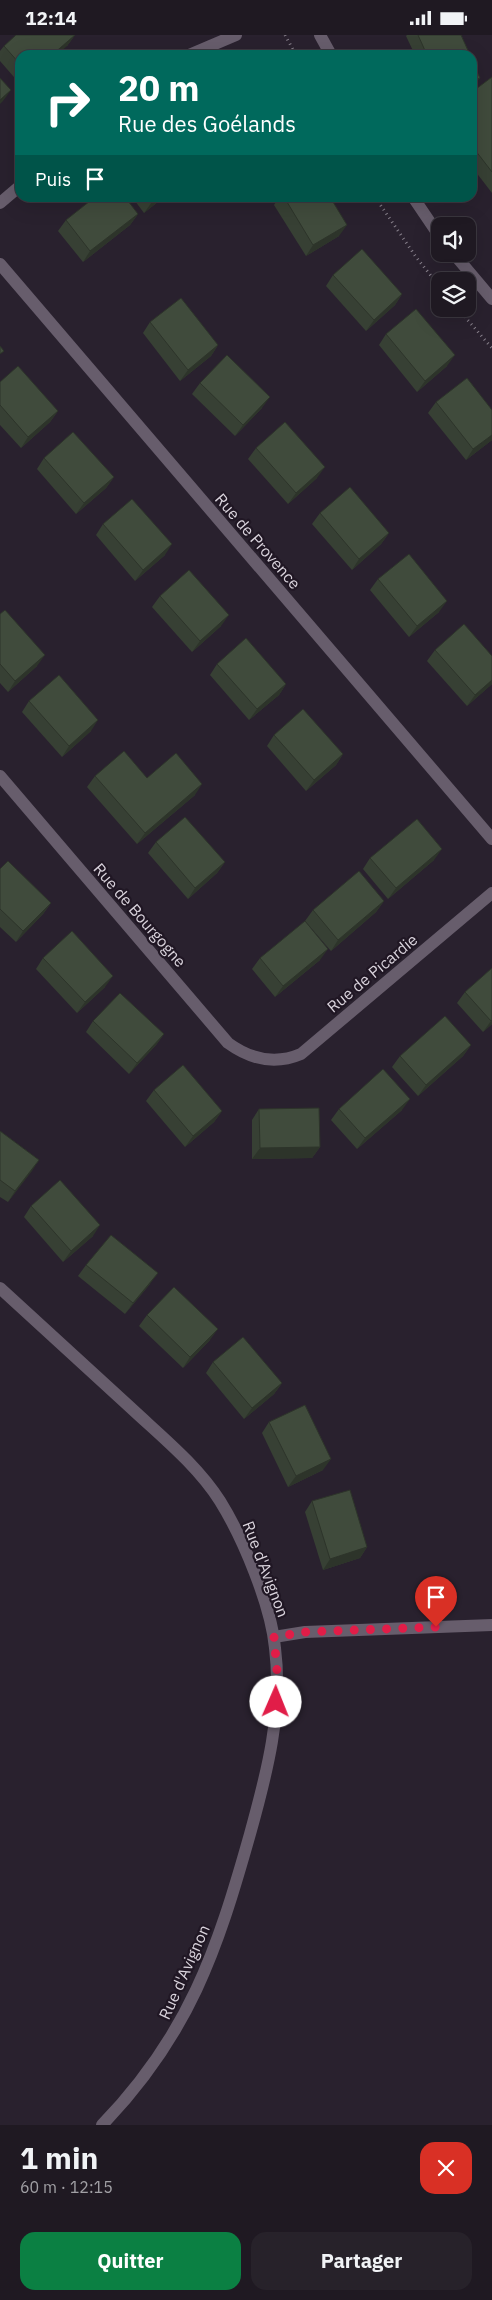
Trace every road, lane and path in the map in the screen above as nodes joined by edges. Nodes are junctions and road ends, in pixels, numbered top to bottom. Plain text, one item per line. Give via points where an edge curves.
1 (236, 35) edge
2 (285, 35) edge
3 (320, 35) edge
4 (201, 50) edge
5 (293, 50) edge
6 (328, 50) edge
7 (15, 190) edge
8 (378, 202) edge
9 (416, 202) edge
10 (0, 203) edge
11 (431, 224) edge
12 (461, 262) edge
13 (0, 264) edge
14 (431, 276) edge
15 (492, 299) edge
16 (465, 317) edge
17 (492, 348) edge
18 (0, 776) edge
19 (492, 839) edge
20 (492, 893) edge
21 (266, 1060) joint
22 (0, 1287) edge
23 (492, 1625) edge
24 (274, 1637) junction
25 (102, 2125) edge

1 - 4 street
2 - 5 path
3 - 6 street
7 - 10 street
8 - 14 path
9 - 11 street
12 - 15 street
13 - 19 street, Rue de Provence
16 - 17 path
18 - 21 street, Rue de Bourgogne via 228,1043 251,1057
20 - 21 street, Rue de Picardie via 301,1054
22 - 24 street, Rue d'Avignon via 174,1448 208,1484 244,1548
23 - 24 street via 305,1632
24 - 25 street, Rue d'Avignon via 276,1702 270,1757 216,1946 190,2007 162,2054 129,2097

